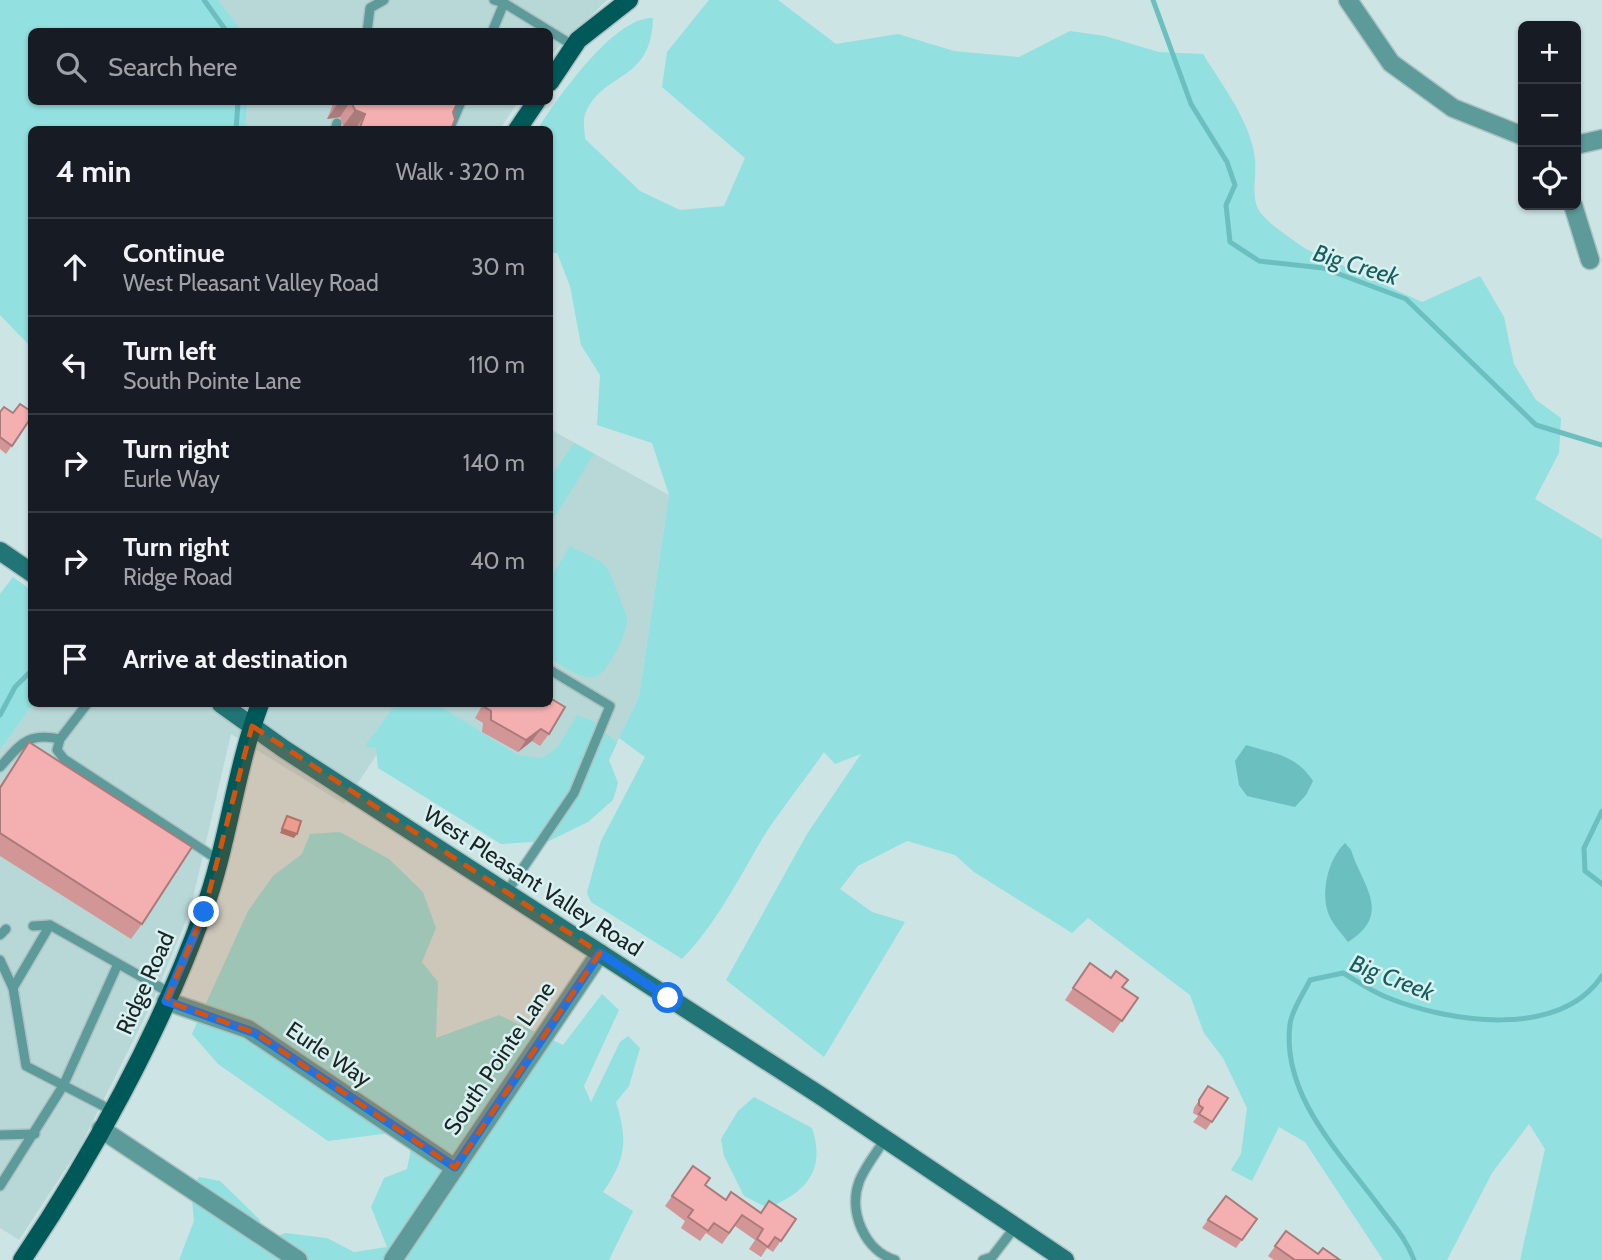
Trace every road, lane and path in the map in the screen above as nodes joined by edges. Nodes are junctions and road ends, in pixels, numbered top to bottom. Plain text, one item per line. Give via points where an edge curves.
1 (384, 0) edge
2 (494, 0) edge
3 (629, 0) edge
4 (1348, 0) edge
5 (504, 3) junction
6 (368, 28) edge
7 (494, 28) edge
8 (545, 28) edge
9 (553, 33) edge
10 (574, 46) junction
11 (553, 78) edge
12 (460, 105) edge
13 (534, 105) edge
14 (451, 126) edge
15 (520, 126) edge
16 (1518, 134) edge
17 (1602, 139) edge
18 (1581, 144) edge
19 (1575, 210) edge
20 (1590, 260) dead end
21 (1, 553) edge
22 (28, 570) edge
23 (553, 672) edge
24 (85, 707) edge
25 (225, 707) edge
26 (259, 707) edge
27 (252, 726) junction
28 (60, 739) junction
29 (0, 767) edge
30 (217, 859) junction
31 (506, 893) junction
32 (50, 925) junction
33 (33, 926) dead end
34 (600, 953) junction
35 (0, 960) edge
36 (118, 964) junction
37 (13, 988) junction
38 (168, 997) junction
39 (62, 1086) junction
40 (110, 1110) junction
41 (101, 1129) junction
42 (35, 1134) junction
43 (0, 1135) edge
44 (885, 1139) junction
45 (455, 1167) junction
46 (0, 1186) edge
47 (1015, 1227) junction
48 (891, 1259) edge
49 (22, 1260) edge
50 (298, 1260) edge
51 (393, 1260) edge
52 (982, 1260) edge
53 (1065, 1260) edge

1 - 6 lane via 370,8
2 - 5 lane
3 - 10 main road
4 - 16 street via 1391,63 1453,108
5 - 7 lane
5 - 8 lane
9 - 10 lane
10 - 11 main road
12 - 14 lane
13 - 15 main road
17 - 18 street
19 - 20 street
21 - 22 main road
23 - 31 lane via 610,705 574,793
24 - 28 lane
25 - 27 main road, West Pleasant Valley Road
26 - 27 main road, Ridge Road
27 - 30 main road, Ridge Road
27 - 31 main road, West Pleasant Valley Road
28 - 29 lane via 38,734 23,742
28 - 30 lane via 57,750 64,759
30 - 38 main road, Ridge Road via 204,912
31 - 34 main road, West Pleasant Valley Road
32 - 33 lane
32 - 36 lane
32 - 37 lane
34 - 44 main road, West Pleasant Valley Road
34 - 45 street, South Pointe Lane
35 - 37 lane
36 - 38 lane
36 - 39 lane
37 - 39 lane via 26,1066
38 - 40 main road, Ridge Road
38 - 45 street, Eurle Way via 255,1033
39 - 40 lane
39 - 42 lane
40 - 41 main road, Ridge Road
41 - 49 main road, Ridge Road
41 - 50 street
42 - 43 lane
42 - 46 lane
44 - 47 main road, West Pleasant Valley Road
44 - 48 lane via 858,1183 857,1210 863,1236
45 - 51 street, South Pointe Lane
47 - 52 lane via 992,1257
47 - 53 main road, West Pleasant Valley Road

